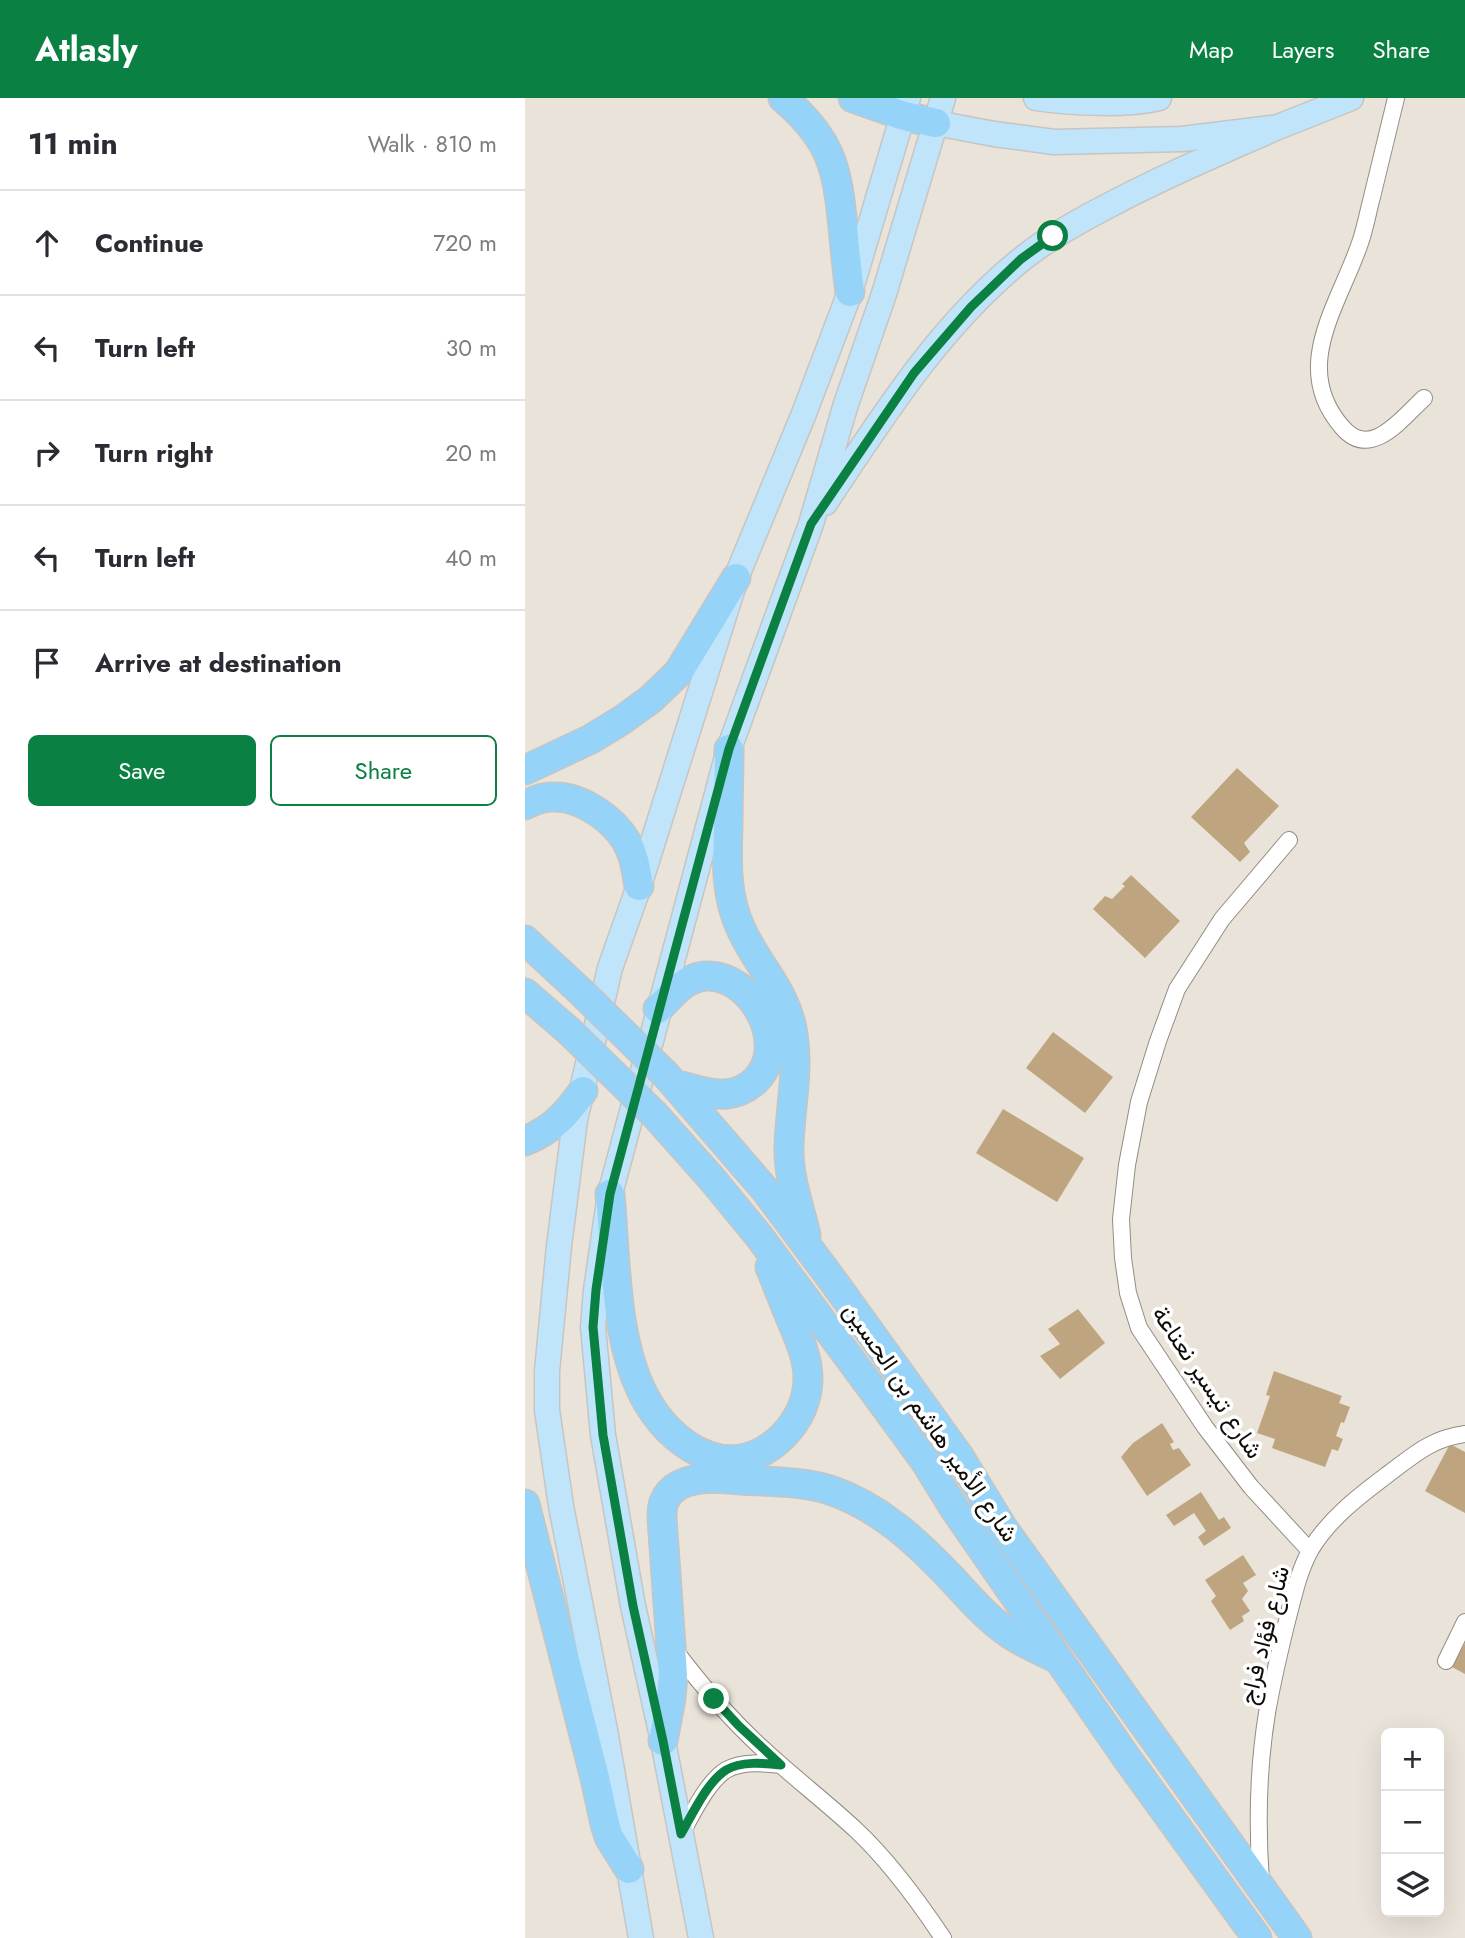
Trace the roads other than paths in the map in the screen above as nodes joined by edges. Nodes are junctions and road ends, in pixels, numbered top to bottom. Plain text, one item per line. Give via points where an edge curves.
1 (783, 98) edge
2 (853, 98) edge
3 (1036, 98) edge
4 (1351, 98) edge
5 (1396, 98) edge
6 (1140, 99) edge
7 (906, 107) edge
8 (939, 111) edge
9 (1278, 127) junction
10 (850, 292) junction
11 (1424, 398) dead end
12 (811, 524) junction
13 (736, 578) junction
14 (729, 749) junction
15 (525, 771) edge
16 (525, 805) edge
17 (1289, 840) dead end
18 (639, 886) junction
19 (525, 940) edge
20 (525, 993) edge
21 (658, 1009) junction
22 (525, 1011) edge
23 (561, 1024) junction
24 (670, 1080) junction
25 (583, 1091) junction
26 (525, 1140) edge
27 (610, 1194) junction
28 (758, 1235) junction
29 (811, 1251) junction
30 (1465, 1434) edge
31 (525, 1504) edge
32 (1310, 1551) junction
33 (1465, 1622) edge
34 (672, 1648) junction
35 (1058, 1659) junction
36 (1446, 1661) dead end
37 (663, 1741) junction
38 (781, 1765) junction
39 (1259, 1816) junction
40 (1217, 1826) junction
41 (681, 1834) junction
42 (629, 1868) junction
43 (1261, 1888) junction
44 (641, 1938) edge
45 (701, 1938) edge
46 (943, 1938) edge
47 (1257, 1938) edge
48 (1297, 1938) edge

1 - 10 highway via 812,127 836,173
2 - 7 highway
3 - 6 main road
4 - 9 main road
5 - 11 street via 1361,243 1325,334 1318,378 1335,419 1348,434 1364,440 1384,435
7 - 8 highway
7 - 10 main road
8 - 9 main road via 993,134 1054,142 1182,139
8 - 12 main road
9 - 12 main road via 1145,186 1053,236 1021,259 971,307 914,373
10 - 13 main road
12 - 14 main road
13 - 15 highway via 678,673 651,699 591,739
13 - 18 main road
14 - 21 main road
14 - 29 highway via 728,883 741,930 787,1008 795,1052 790,1170
16 - 18 highway via 552,796 591,807 624,838
17 - 32 street, شارع تيسير نعناعة via 1222,919 1177,989 1139,1102 1127,1165 1123,1258 1139,1328 1251,1487
18 - 25 main road via 610,968
19 - 24 highway, شارع الأمير هاشم بن الحسين, bridge
20 - 23 highway, شارع الأمير هاشم بن الحسين
21 - 24 highway via 682,984 715,977 733,983 749,996 758,1008 770,1045 763,1072 743,1090 717,1094
21 - 27 main road
22 - 23 highway
23 - 28 highway, شارع الأمير هاشم بن الحسين, bridge via 655,1115
24 - 29 highway, شارع الأمير هاشم بن الحسين
25 - 26 highway via 558,1122
25 - 42 main road via 559,1246 547,1410
27 - 28 highway via 622,1335 632,1367 647,1401 671,1435 724,1460 762,1453 793,1425 806,1401 809,1375 804,1355
27 - 37 main road via 593,1327 596,1372 633,1606
28 - 35 highway, شارع الأمير هاشم بن الحسين via 925,1461
29 - 40 highway, شارع الأمير هاشم بن الحسين
30 - 32 street, شارع فؤاد فراج via 1424,1447 1370,1487 1337,1517
31 - 42 highway via 605,1824
32 - 39 street, شارع فؤاد فراج via 1293,1598 1267,1713
33 - 36 street
34 - 35 highway via 662,1535 664,1503 681,1484 724,1479 814,1485 861,1503 918,1544 995,1623
34 - 37 highway via 671,1698
34 - 38 street via 739,1726
35 - 47 highway, شارع الأمير هاشم بن الحسين
37 - 41 main road
38 - 41 street via 755,1763 727,1770 708,1790
38 - 46 street via 858,1831
39 - 40 street via 1247,1836 1234,1838
39 - 43 street, شارع فؤاد فراج
40 - 43 highway, شارع الأمير هاشم بن الحسين
41 - 45 main road
42 - 44 main road
43 - 48 highway, شارع الأمير هاشم بن الحسين

